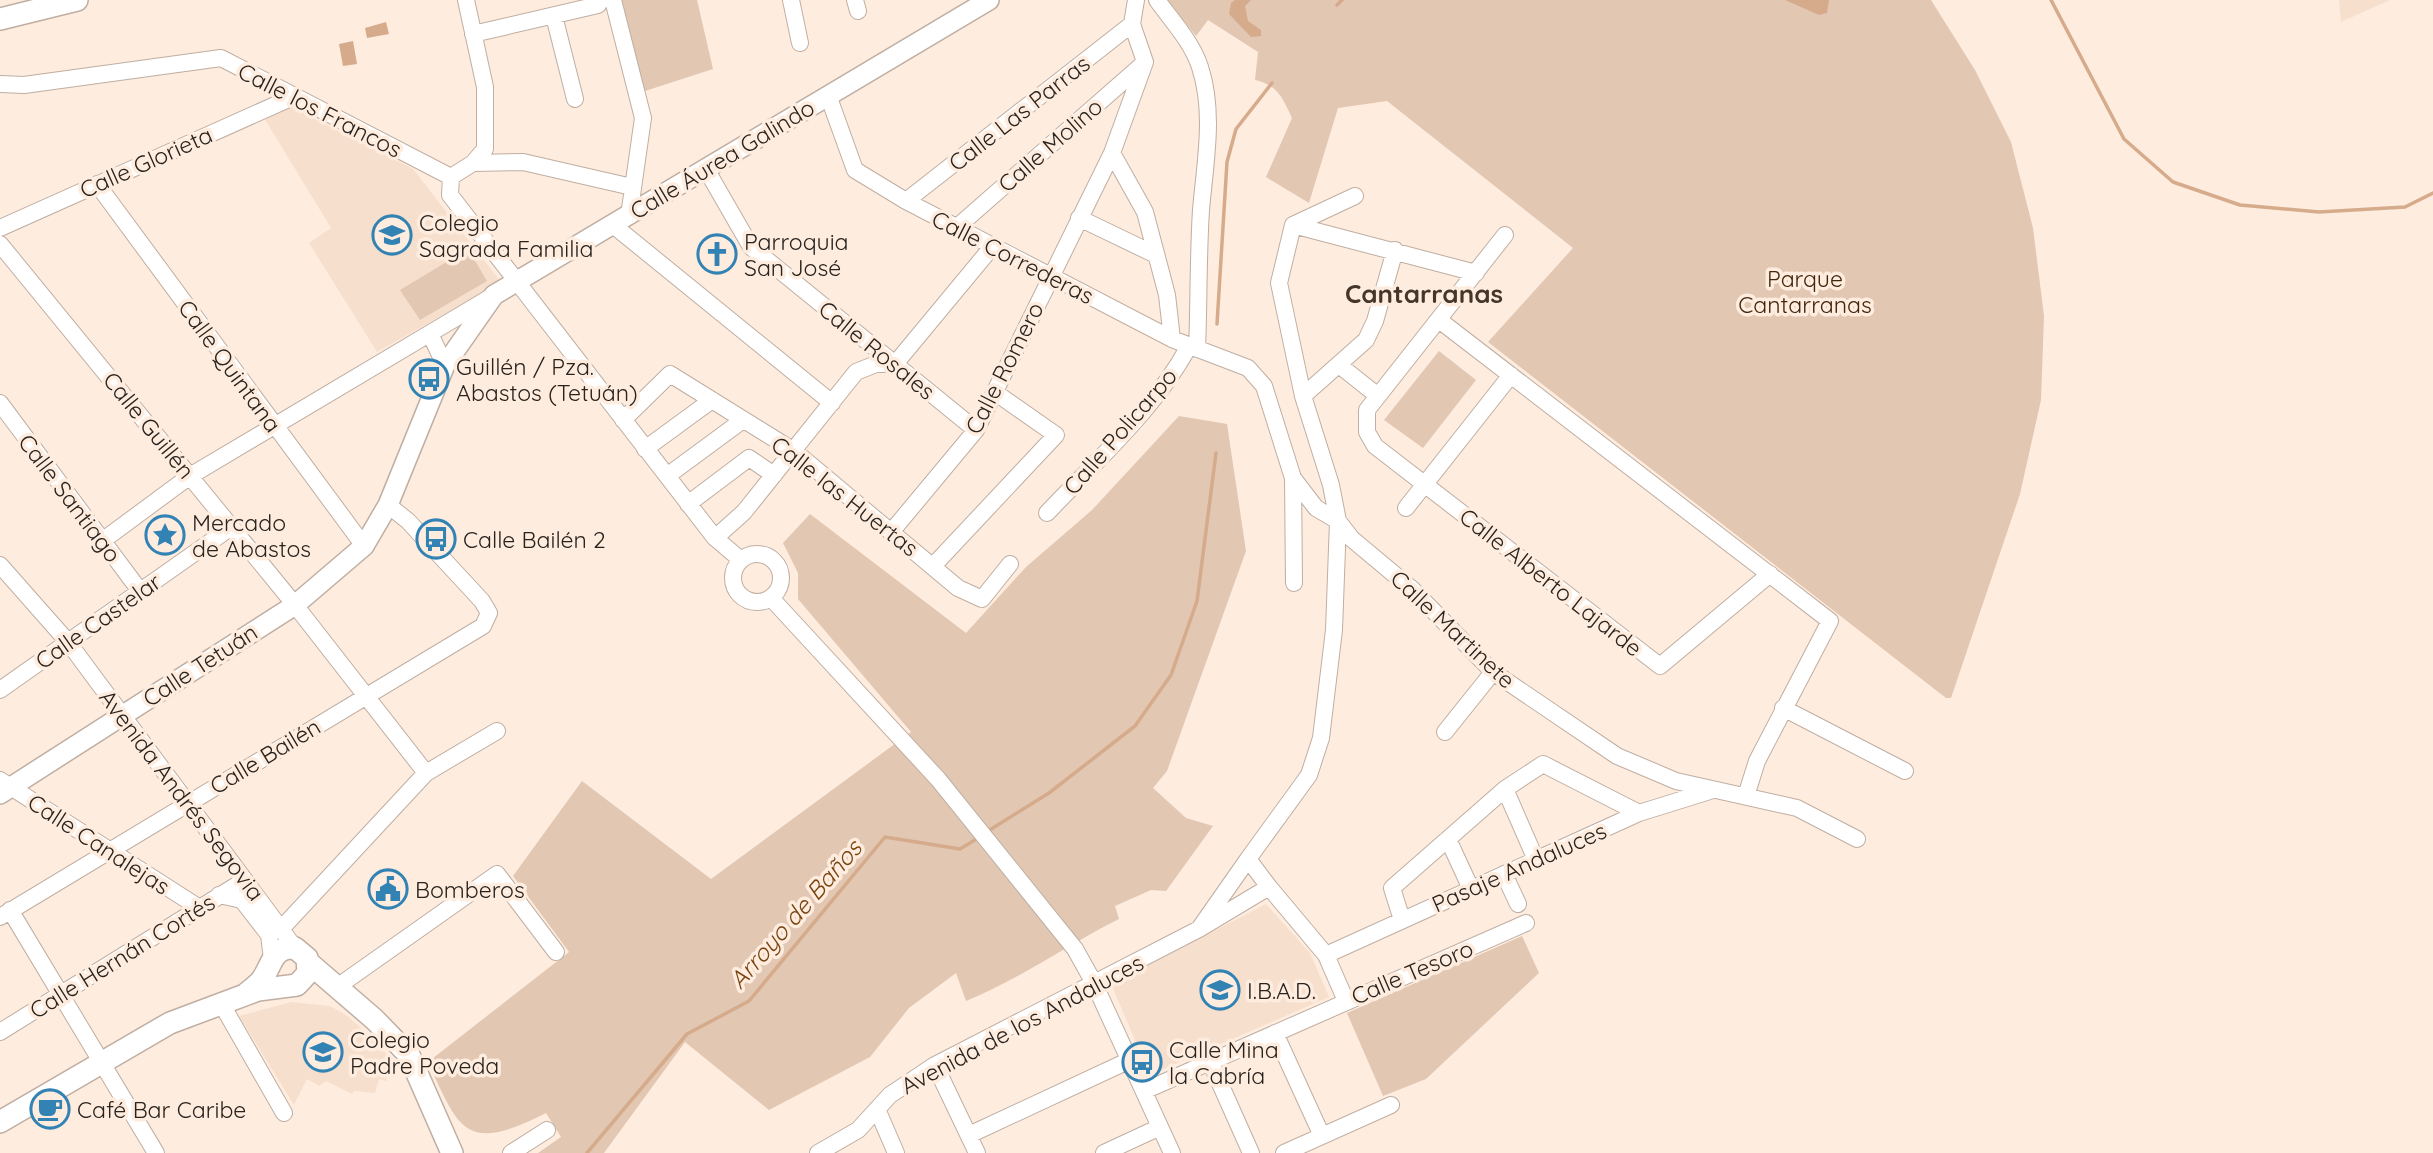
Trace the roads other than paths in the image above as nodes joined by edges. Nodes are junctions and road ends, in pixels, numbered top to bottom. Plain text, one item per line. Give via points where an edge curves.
1 (77, 0) edge
2 (466, 0) edge
3 (601, 0) edge
4 (613, 0) edge
5 (791, 0) edge
6 (1136, 0) edge
7 (1157, 0) edge
8 (982, 2) edge
9 (554, 16) junction
10 (0, 19) edge
11 (1132, 24) junction
12 (473, 34) junction
13 (800, 43) dead end
14 (1145, 62) junction
15 (0, 84) edge
16 (828, 95) junction
17 (293, 97) junction
18 (575, 99) dead end
19 (1112, 153) junction
20 (473, 163) junction
21 (706, 169) junction
22 (451, 177) junction
23 (97, 184) junction
24 (632, 187) junction
25 (1355, 197) dead end
26 (905, 201) junction
27 (1079, 218) junction
28 (621, 220) junction
29 (1293, 225) junction
30 (0, 228) edge
31 (956, 228) junction
32 (1506, 235) dead end
33 (0, 244) edge
34 (992, 247) junction
35 (1395, 250) junction
36 (1156, 255) junction
37 (1476, 273) junction
38 (1050, 277) junction
39 (515, 282) junction
40 (494, 295) junction
41 (1439, 320) junction
42 (430, 334) junction
43 (1172, 339) junction
44 (1193, 348) junction
45 (895, 364) junction
46 (445, 365) junction
47 (1339, 365) junction
48 (1511, 375) junction
49 (996, 393) junction
50 (1303, 396) junction
51 (1378, 396) junction
52 (712, 400) junction
53 (0, 403) edge
54 (832, 403) junction
55 (623, 420) junction
56 (743, 420) junction
57 (274, 425) junction
58 (976, 430) junction
59 (645, 449) junction
60 (794, 451) junction
61 (190, 475) junction
62 (774, 475) junction
63 (667, 476) junction
64 (1293, 478) junction
65 (1425, 484) junction
66 (688, 504) junction
67 (388, 505) junction
68 (1406, 508) dead end
69 (1047, 513) dead end
70 (1338, 522) junction
71 (230, 527) junction
72 (892, 531) junction
73 (715, 538) junction
74 (102, 541) junction
75 (364, 546) junction
76 (741, 560) junction
77 (1010, 564) dead end
78 (0, 565) edge
79 (933, 566) junction
80 (1770, 574) junction
81 (1294, 583) dead end
82 (140, 592) junction
83 (771, 598) junction
84 (295, 605) junction
85 (68, 642) junction
86 (1493, 672) junction
87 (0, 690) edge
88 (366, 695) junction
89 (1783, 708) junction
90 (122, 715) junction
91 (497, 731) dead end
92 (1445, 732) dead end
93 (1905, 771) dead end
94 (426, 773) junction
95 (4, 787) edge
96 (1505, 789) junction
97 (1716, 789) junction
98 (1746, 796) junction
99 (187, 803) junction
100 (1639, 813) junction
101 (1448, 839) junction
102 (1857, 839) dead end
103 (108, 850) junction
104 (1248, 859) junction
105 (1536, 860) junction
106 (1504, 874) junction
107 (245, 880) junction
108 (1269, 887) junction
109 (1471, 889) junction
110 (219, 895) junction
111 (1518, 904) dead end
112 (198, 907) junction
113 (5, 913) edge
114 (1402, 920) junction
115 (1526, 923) dead end
116 (281, 929) junction
117 (1199, 929) junction
118 (556, 952) dead end
119 (1326, 955) junction
120 (302, 956) junction
121 (271, 962) junction
122 (1094, 983) junction
123 (290, 987) junction
124 (247, 993) junction
125 (343, 993) junction
126 (62, 995) junction
127 (1346, 1000) junction
128 (221, 1003) junction
129 (0, 1032) edge
130 (1275, 1032) junction
131 (1130, 1060) junction
132 (1210, 1061) junction
133 (102, 1062) junction
134 (935, 1065) junction
135 (1144, 1091) junction
136 (1391, 1105) dead end
137 (877, 1109) junction
138 (284, 1113) dead end
139 (0, 1122) edge
140 (1160, 1127) junction
141 (547, 1130) dead end
142 (969, 1135) junction
143 (1322, 1136) junction
144 (156, 1153) edge
145 (452, 1153) edge
146 (511, 1153) edge
147 (818, 1153) edge
148 (896, 1153) edge
149 (977, 1153) edge
150 (1104, 1153) edge
151 (1172, 1153) edge
152 (1251, 1153) edge
153 (1284, 1153) edge

1 - 10 main road
2 - 12 street
3 - 9 street via 598,5
4 - 24 street via 643,118
5 - 13 street
6 - 11 street
7 - 44 street via 1200,65 1206,92 1209,127
8 - 16 street, Calle Áurea Galindo
9 - 12 street
9 - 18 street
11 - 14 street
11 - 26 street, Calle Las Parras
12 - 20 street via 485,87 485,149
14 - 19 street, Calle Romero
14 - 31 street, Calle Molino
15 - 17 street, Calle los Francos via 23,85 221,58
16 - 21 street, Calle Áurea Galindo
16 - 26 street, Calle Correderas via 855,170
17 - 22 street, Calle los Francos
17 - 23 street, Calle Glorieta
19 - 27 street, Calle Romero
19 - 36 street via 1144,212
20 - 22 street
20 - 24 street via 523,162
21 - 28 street, Calle Áurea Galindo
21 - 45 street, Calle Rosales via 751,247
22 - 39 street via 450,195
23 - 30 street, Calle Glorieta
23 - 57 street, Calle Quintana
24 - 28 street
25 - 29 street
26 - 31 street, Calle Correderas
27 - 36 street
27 - 38 street, Calle Romero
28 - 39 street, Calle Áurea Galindo
28 - 54 street
29 - 35 street
29 - 50 street via 1279,283
31 - 34 street, Calle Correderas
32 - 37 street
33 - 61 street, Calle Guillén
34 - 38 street, Calle Correderas
34 - 45 street
35 - 37 street
35 - 47 street via 1366,340
36 - 43 street
37 - 41 street
38 - 43 street, Calle Correderas
38 - 49 street, Calle Romero
39 - 40 street, Calle Áurea Galindo
39 - 55 street
40 - 42 street, Calle Áurea Galindo
40 - 46 street, Calle Tetuán
41 - 48 street
41 - 51 street
42 - 46 street
42 - 57 street, Calle Áurea Galindo
43 - 44 street, Calle Correderas
44 - 64 street, Calle Correderas via 1248,369 1264,386
44 - 69 street, Calle Policarpo
45 - 54 street via 876,364 856,372
45 - 58 street, Calle Rosales
46 - 67 street, Calle Tetuán
47 - 50 street
47 - 51 street
48 - 65 street
48 - 80 street
49 - 58 street, Calle Romero
49 - 79 street via 1056,435
50 - 70 street
51 - 65 street, Calle Alberto Lajarde via 1367,410 1367,432 1375,446
52 - 55 street, Calle las Huertas via 670,374
52 - 56 street, Calle las Huertas
52 - 59 street
53 - 74 street, Calle Santiago
54 - 60 street
55 - 59 street
56 - 60 street, Calle las Huertas
56 - 63 street
57 - 61 street, Calle Áurea Galindo
57 - 75 street, Calle Quintana
58 - 72 street, Calle Romero
59 - 63 street
60 - 62 street
60 - 72 street, Calle las Huertas
61 - 71 street, Calle Guillén
61 - 74 street, Calle Áurea Galindo
62 - 66 street via 749,458
62 - 73 street
63 - 66 street
64 - 70 street, Calle Martinete via 1316,508
64 - 81 street
65 - 68 street
65 - 80 street, Calle Alberto Lajarde via 1660,666
66 - 73 street
67 - 75 street, Calle Tetuán
67 - 88 street, Calle Bailén via 408,521 489,613 483,626
70 - 86 street, Calle Martinete
70 - 104 street via 1334,629 1321,738 1309,775
71 - 82 street, Calle Castelar
71 - 84 street, Calle Guillén
72 - 79 street, Calle las Huertas
73 - 76 street
74 - 82 street, Calle Santiago
75 - 84 street, Calle Tetuán
76 - 83 street via 733,577 739,595 756,603
76 - 83 street via 759,554 775,562 782,580
77 - 79 street, Calle las Huertas via 982,599 958,588
78 - 85 street, Avenida Andrés Segovia
80 - 89 street via 1830,621
82 - 85 street, Calle Castelar
83 - 122 street via 938,779 1075,949
84 - 88 street, Calle Guillén
84 - 90 street, Calle Tetuán
85 - 87 street, Calle Castelar
85 - 90 street, Avenida Andrés Segovia
86 - 92 street
86 - 97 street, Calle Martinete via 1617,756 1676,781
88 - 94 street, Calle Guillén
88 - 99 street, Calle Bailén
89 - 93 street
89 - 98 street via 1756,761
90 - 95 street, Calle Tetuán
90 - 99 street, Avenida Andrés Segovia
91 - 94 street
94 - 116 street
95 - 103 street, Calle Canalejas
96 - 100 street via 1543,765
96 - 101 street
96 - 105 street
97 - 98 street, Calle Martinete
97 - 100 street, Pasaje Andaluces
98 - 102 street, Calle Martinete via 1797,808
99 - 103 street, Calle Bailén
99 - 107 street, Avenida Andrés Segovia
100 - 105 street, Pasaje Andaluces
101 - 109 street
101 - 114 street via 1392,888
103 - 112 street, Calle Canalejas
103 - 113 street, Calle Bailén
104 - 108 street
104 - 117 street
105 - 106 street, Pasaje Andaluces
106 - 109 street, Pasaje Andaluces
106 - 111 street
107 - 110 street, Calle Hernán Cortés
107 - 116 street, Avenida Andrés Segovia
108 - 117 street, Avenida de los Andaluces
108 - 119 street
109 - 114 street, Pasaje Andaluces
110 - 112 street, Calle Hernán Cortés
110 - 121 street, Avenida Andrés Segovia via 242,900 269,935
112 - 126 street, Calle Hernán Cortés
113 - 126 street
114 - 119 street, Pasaje Andaluces
115 - 127 street, Calle Tesoro
116 - 120 street, Avenida Andrés Segovia
117 - 122 street, Avenida de los Andaluces
118 - 125 street via 497,874
119 - 127 street
120 - 121 main road via 282,949
120 - 123 main road via 306,978
120 - 125 main road, Avenida Andrés Segovia
121 - 123 main road via 273,978
121 - 124 main road via 261,981
122 - 131 street
122 - 134 street, Avenida de los Andaluces
123 - 124 main road, Avenida Andrés Segovia
123 - 125 main road, Avenida Andrés Segovia
124 - 128 main road, Avenida Andrés Segovia
125 - 145 main road, Avenida Andrés Segovia via 409,1055
126 - 129 street, Calle Hernán Cortés
126 - 133 street
127 - 130 street, Calle Tesoro
128 - 133 main road, Avenida Andrés Segovia via 170,1023
128 - 138 street
130 - 132 street, Calle Tesoro
130 - 143 street
131 - 135 street
131 - 142 street
132 - 135 street, Calle Tesoro
132 - 152 street
133 - 139 main road, Avenida Andrés Segovia
133 - 144 street
134 - 137 street, Avenida de los Andaluces
134 - 142 street
135 - 140 street
136 - 143 street
137 - 147 street, Avenida de los Andaluces via 858,1130
137 - 148 street
140 - 150 street
140 - 151 street
141 - 146 street
142 - 149 street
143 - 153 street

